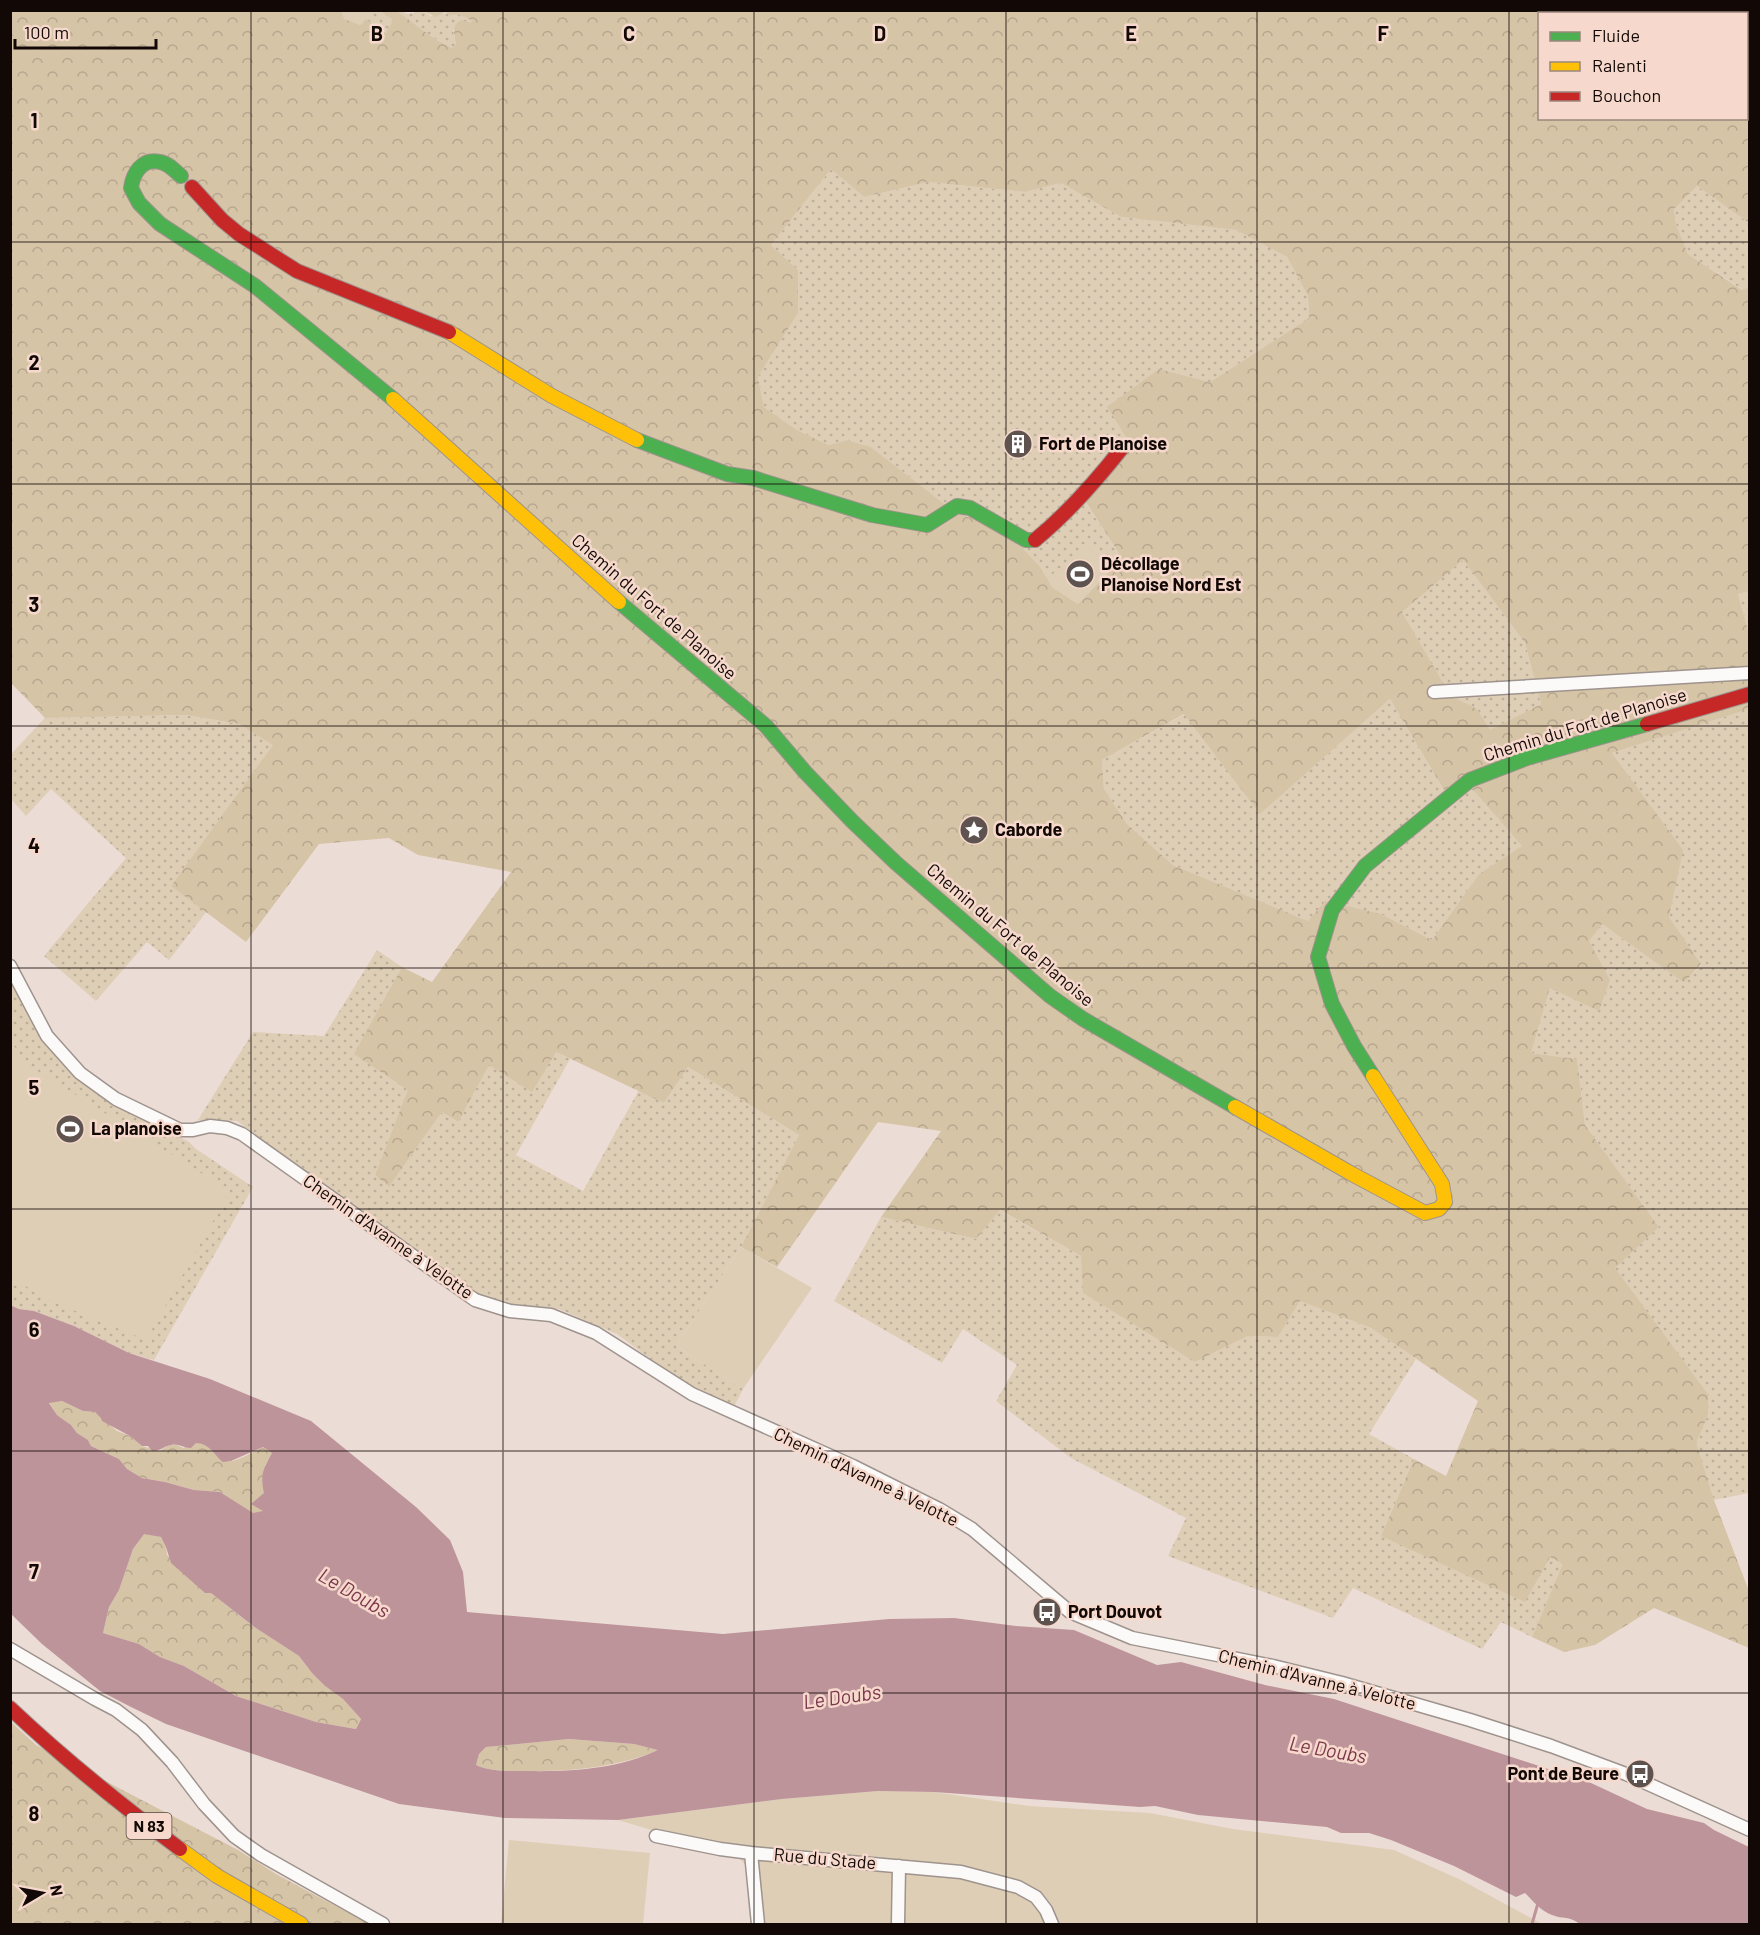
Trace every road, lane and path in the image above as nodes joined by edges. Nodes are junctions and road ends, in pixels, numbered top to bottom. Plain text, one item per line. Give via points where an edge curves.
1 (181, 176) dead end
2 (192, 187) dead end
3 (1122, 448) dead end
4 (1749, 673) edge
5 (1434, 692) dead end
6 (1749, 694) edge
7 (10, 966) edge
8 (10, 1649) edge
9 (10, 1708) edge
10 (1749, 1830) edge
11 (657, 1836) dead end
12 (751, 1853) junction
13 (899, 1866) junction
14 (301, 1924) edge
15 (383, 1924) edge
16 (758, 1924) edge
17 (898, 1924) edge
18 (1052, 1924) edge

1 - 6 street, Chemin du Fort de Planoise via 166,164 152,162 135,171 131,188 160,225 255,286 414,417 661,639 766,726 805,772 896,863 1050,996 1083,1020 1425,1213 1439,1209 1445,1202 1442,1184 1354,1046 1332,1004 1318,957 1332,910 1365,866 1470,780 1527,758
2 - 3 street via 239,234 297,271 446,330 622,434 727,474 753,478 872,515 927,525 957,506 970,508 1026,540 1035,540 1096,482
4 - 5 street
7 - 10 street, Chemin d'Avanne à Velotte via 47,1036 80,1073 116,1099 180,1130 210,1126 242,1134 475,1300 510,1311 550,1315 596,1334 692,1394 939,1509 972,1529 1070,1612 1132,1638 1342,1683 1551,1746 1626,1774
8 - 15 street via 116,1710 142,1730 234,1836
9 - 14 street, N 83 via 57,1752 172,1844 217,1876
11 - 12 street, Rue du Stade
12 - 13 street, Rue du Stade
12 - 16 street, Rue du Stade
13 - 17 street, Rue du Stade
13 - 18 street, Rue du Stade via 961,1872 1018,1887 1036,1897

